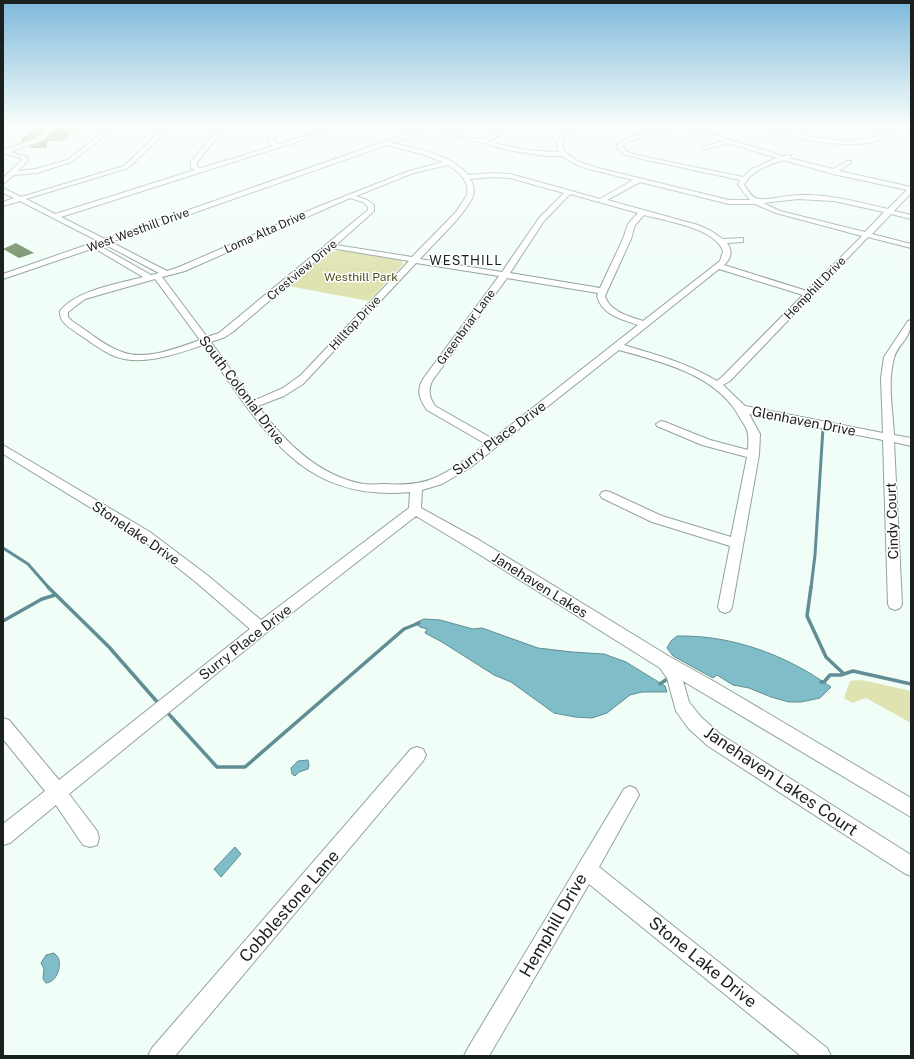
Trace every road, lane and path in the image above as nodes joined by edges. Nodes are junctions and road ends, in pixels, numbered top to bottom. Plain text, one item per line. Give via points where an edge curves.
1 (95, 176) edge
2 (180, 176) edge
3 (292, 176) edge
4 (400, 176) edge
5 (474, 176) edge
6 (512, 176) edge
7 (625, 176) edge
8 (731, 176) edge
9 (747, 176) edge
10 (861, 176) edge
11 (865, 176) edge
12 (466, 177) joint
13 (743, 179) junction
14 (638, 180) junction
15 (911, 186) edge
16 (911, 189) edge
17 (3, 190) edge
18 (568, 192) junction
19 (350, 196) junction
20 (22, 199) junction
21 (601, 201) junction
22 (756, 202) junction
23 (3, 204) edge
24 (644, 212) junction
25 (890, 212) junction
26 (56, 216) junction
27 (911, 217) edge
28 (867, 235) junction
29 (740, 240) dead end
30 (721, 241) junction
31 (105, 242) junction
32 (94, 246) junction
33 (330, 246) junction
34 (911, 246) edge
35 (414, 260) junction
36 (718, 266) junction
37 (505, 274) junction
38 (158, 276) junction
39 (3, 277) edge
40 (602, 291) junction
41 (809, 294) junction
42 (911, 323) edge
43 (644, 324) junction
44 (205, 340) junction
45 (617, 346) junction
46 (717, 385) junction
47 (251, 405) junction
48 (741, 409) junction
49 (661, 424) dead end
50 (889, 437) junction
51 (911, 442) edge
52 (494, 444) junction
53 (3, 449) edge
54 (753, 456) junction
55 (416, 487) junction
56 (606, 495) dead end
57 (415, 510) junction
58 (736, 543) junction
59 (895, 604) dead end
60 (725, 607) dead end
61 (262, 629) junction
62 (673, 669) junction
63 (3, 726) edge
64 (417, 755) dead end
65 (57, 792) junction
66 (630, 795) dead end
67 (911, 808) edge
68 (3, 836) edge
69 (90, 838) dead end
70 (911, 866) edge
71 (586, 869) junction
72 (160, 1056) edge
73 (476, 1056) edge
74 (819, 1056) edge

1 - 20 street
2 - 26 street
3 - 31 street, West Westhill Drive
4 - 19 street, Loma Alta Drive
5 - 12 street
6 - 18 street
7 - 14 street
8 - 13 street
9 - 13 street
10 - 16 street
11 - 15 street
12 - 35 street, Hilltop Drive via 471,192 465,205
13 - 22 street via 742,189
14 - 21 street
14 - 22 street via 729,202
16 - 25 street, Hemphill Drive
17 - 20 street
18 - 21 street
18 - 37 street, Greenbriar Lane via 546,214
19 - 33 street, Crestview Drive via 370,203 371,210
19 - 38 street, Loma Alta Drive via 289,220 196,263
20 - 23 street
20 - 26 street
21 - 24 street
22 - 25 street via 800,197 820,198
22 - 28 street via 788,215
24 - 30 street via 699,228
24 - 40 street via 632,224
25 - 27 street
25 - 28 street, Hemphill Drive
26 - 31 street
28 - 34 street
28 - 41 street, Hemphill Drive
29 - 30 street
30 - 36 street, Surry Place Drive via 727,252 726,258
31 - 32 street, West Westhill Drive
31 - 38 street
32 - 38 street
32 - 39 street, West Westhill Drive
33 - 35 street
33 - 44 street, Crestview Drive via 231,329 222,335
35 - 37 street
35 - 47 street, Hilltop Drive via 296,386
36 - 41 street
36 - 43 street, Surry Place Drive
37 - 40 street
37 - 52 street, Greenbriar Lane via 427,381 423,394 431,408
38 - 44 street, South Colonial Drive
38 - 44 street, Loma Alta Drive via 82,297 67,307 64,317 69,323 118,354 126,356 157,355
40 - 43 street via 601,301 608,309
41 - 46 street, Hemphill Drive via 726,379
42 - 50 street, Cindy Court via 888,357 886,378
43 - 45 street, Surry Place Drive
44 - 47 street, South Colonial Drive
45 - 46 street, Glenhaven Drive via 674,363 698,373
45 - 52 street, Surry Place Drive
46 - 48 street, Glenhaven Drive
47 - 55 street, South Colonial Drive via 286,448 330,480 355,487 383,490
48 - 50 street, Glenhaven Drive
48 - 54 street via 754,434
49 - 54 street via 700,441
50 - 51 street, Glenhaven Drive
50 - 59 street, Cindy Court
52 - 55 street, Surry Place Drive via 456,472 438,481
53 - 61 street, Stonelake Drive via 145,535
54 - 58 street
55 - 57 street
56 - 58 street via 663,521
57 - 61 street, Surry Place Drive
57 - 62 street, Janehaven Lakes via 474,544
58 - 60 street
61 - 65 street, Surry Place Drive
62 - 67 street
62 - 70 street, Janehaven Lakes Court via 682,706 695,723 714,740
63 - 65 street
64 - 72 street, Cobblestone Lane
65 - 68 street, Surry Place Drive
65 - 69 street
66 - 71 street, Hemphill Drive
71 - 73 street, Hemphill Drive
71 - 74 street, Stone Lake Drive

